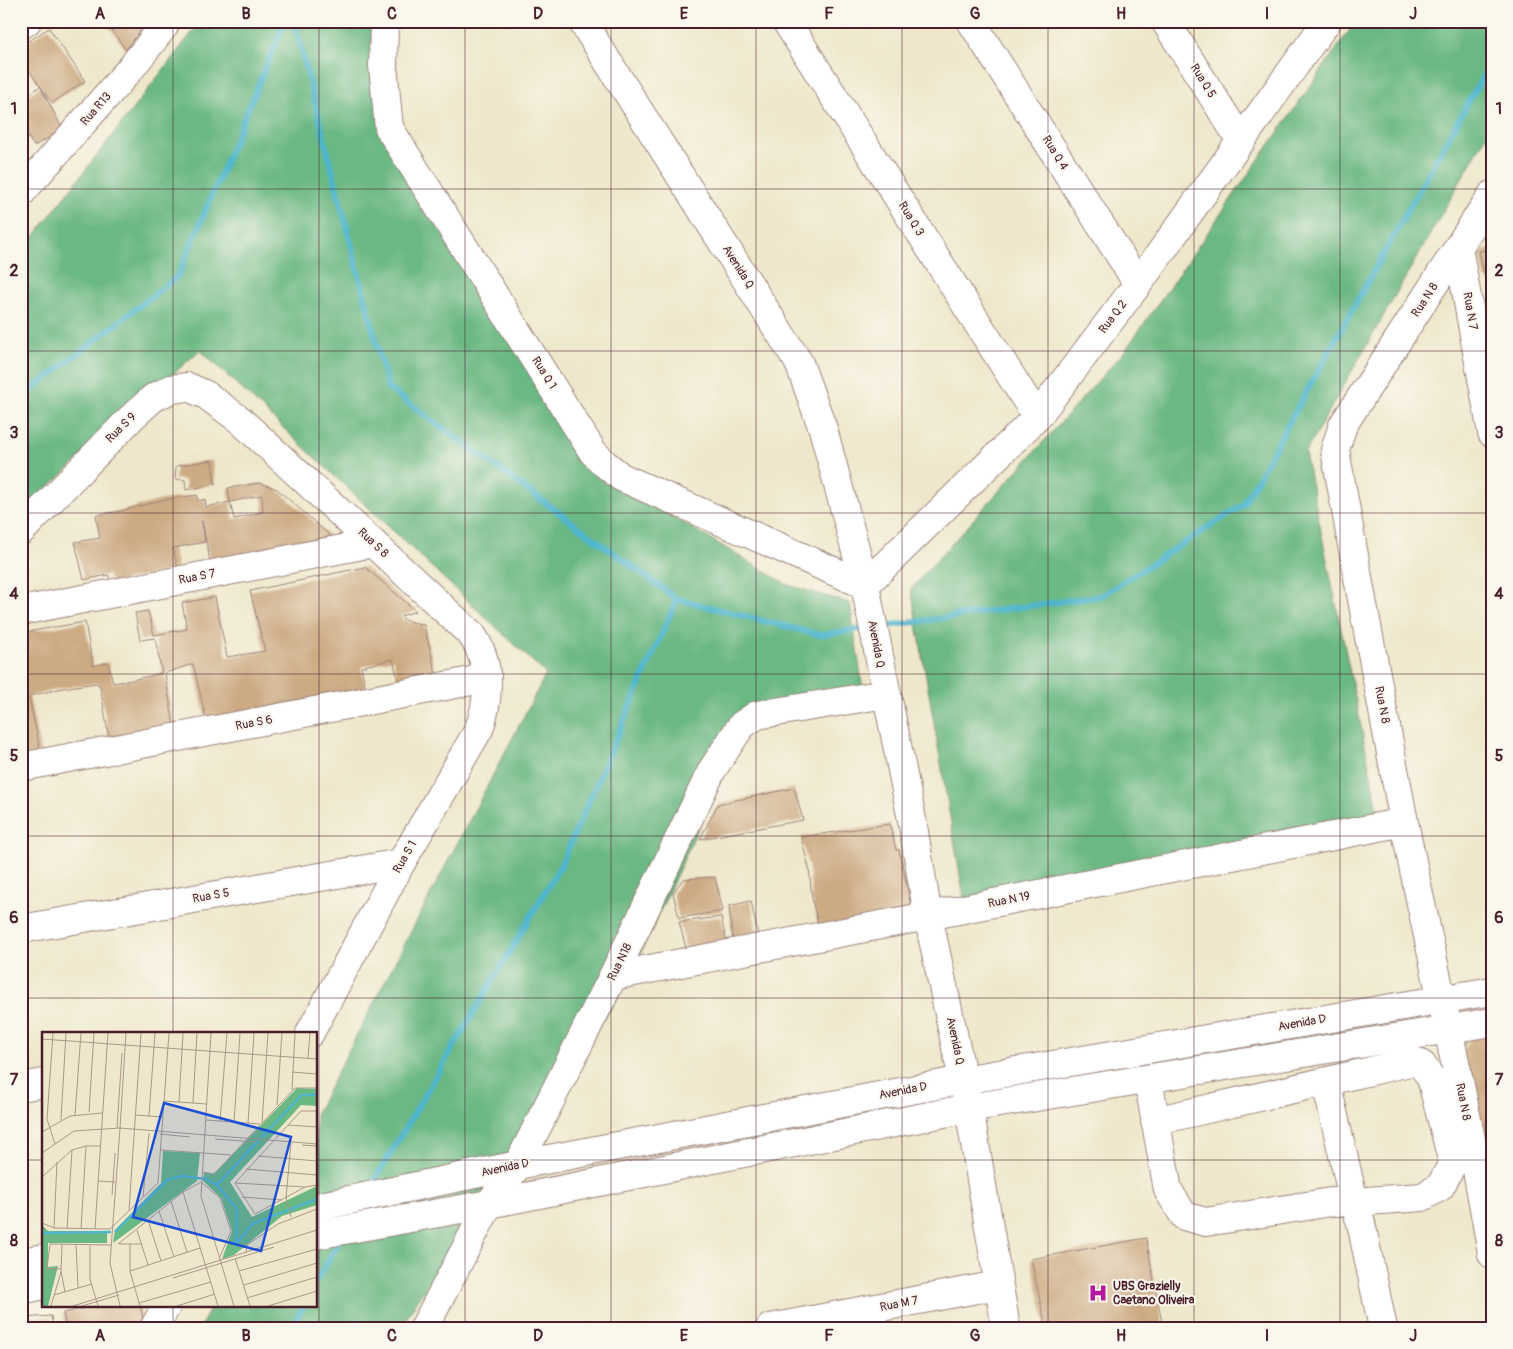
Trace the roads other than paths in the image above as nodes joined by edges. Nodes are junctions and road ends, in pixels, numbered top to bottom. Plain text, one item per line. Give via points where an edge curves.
1 (27, 21) edge
2 (166, 21) edge
3 (384, 21) edge
4 (582, 21) edge
5 (786, 21) edge
6 (971, 21) edge
7 (1165, 21) edge
8 (1328, 21) edge
9 (21, 25) edge
10 (1241, 141) junction
11 (21, 193) edge
12 (1492, 194) edge
13 (1458, 248) junction
14 (1138, 284) junction
15 (1037, 417) junction
16 (240, 420) joint
17 (1492, 433) edge
18 (21, 531) edge
19 (373, 542) junction
20 (865, 585) junction
21 (21, 611) edge
22 (487, 678) junction
23 (886, 694) junction
24 (21, 767) edge
25 (1404, 822) junction
26 (401, 863) junction
27 (928, 916) junction
28 (21, 929) edge
29 (613, 976) junction
30 (1492, 991) edge
31 (1442, 999) junction
32 (1492, 1022) edge
33 (1449, 1030) junction
34 (311, 1032) edge
35 (1148, 1079) junction
36 (963, 1080) junction
37 (1326, 1082) junction
38 (42, 1083) edge
39 (21, 1087) edge
40 (969, 1108) junction
41 (1155, 1121) junction
42 (518, 1165) junction
43 (1487, 1195) edge
44 (1354, 1202) junction
45 (489, 1204) junction
46 (318, 1208) edge
47 (318, 1235) edge
48 (1492, 1254) edge
49 (42, 1258) edge
50 (21, 1262) edge
51 (998, 1285) junction
52 (42, 1286) edge
53 (21, 1290) edge
54 (166, 1306) edge
55 (831, 1322) edge
56 (154, 1328) edge
57 (424, 1328) edge
58 (770, 1328) edge
59 (1006, 1328) edge
60 (1383, 1328) edge

1 - 9 street
2 - 11 street, Rua R13 via 131,68
3 - 20 street, Rua Q 1 via 383,66 389,128 593,452 621,477
4 - 20 street, Avenida Q via 798,363 823,429
5 - 15 street, Rua Q 3
6 - 14 street, Rua Q 4
7 - 10 street, Rua Q 5
8 - 10 street, Rua Q 2
10 - 14 street, Rua Q 2
12 - 13 street, Rua N 8
13 - 17 street, Rua N 7
13 - 25 street, Rua N 8 via 1344,425 1335,450
14 - 15 street, Rua Q 2
15 - 20 street, Rua Q 2
16 - 18 street, Rua S 9 via 206,395 188,388 171,389 153,398
16 - 19 street, Rua S 8
19 - 21 street, Rua S 7
19 - 22 street, Rua S 8 via 472,635 484,656
20 - 23 street, Avenida Q
22 - 24 street, Rua S 6
22 - 26 street, Rua S 1 via 487,699 479,729
23 - 27 street, Avenida Q
23 - 29 street, Rua N18 via 757,715 742,725 712,770
25 - 27 street, Rua N 19
25 - 31 street, Rua N 8
26 - 28 street, Rua S 5
26 - 34 street, Rua S 1
27 - 29 street, Rua N 19
27 - 36 street, Avenida Q
29 - 42 street, Rua N18
30 - 31 street, Avenida D
31 - 33 street, Rua N 8
31 - 36 street, Avenida D
32 - 33 street
33 - 35 street
33 - 43 street, Rua N 8
35 - 40 street
35 - 41 street
36 - 40 street, Avenida Q
36 - 42 street, Avenida D
37 - 41 street
37 - 44 street
37 - 44 street via 1414,1061 1422,1065 1431,1078 1453,1163 1440,1186 1422,1197
38 - 39 street
40 - 45 street
40 - 51 street, Avenida Q
41 - 44 street via 1168,1190 1184,1216 1206,1222 1331,1202
42 - 45 street, Rua N18
42 - 46 street, Avenida D
43 - 48 street, Rua N 8
44 - 60 street via 1362,1223
45 - 47 street
45 - 57 street, Rua N18
49 - 50 street
51 - 55 street, Rua M 7
51 - 59 street, Avenida Q
52 - 53 street
54 - 56 street
55 - 58 street, Rua M 7

